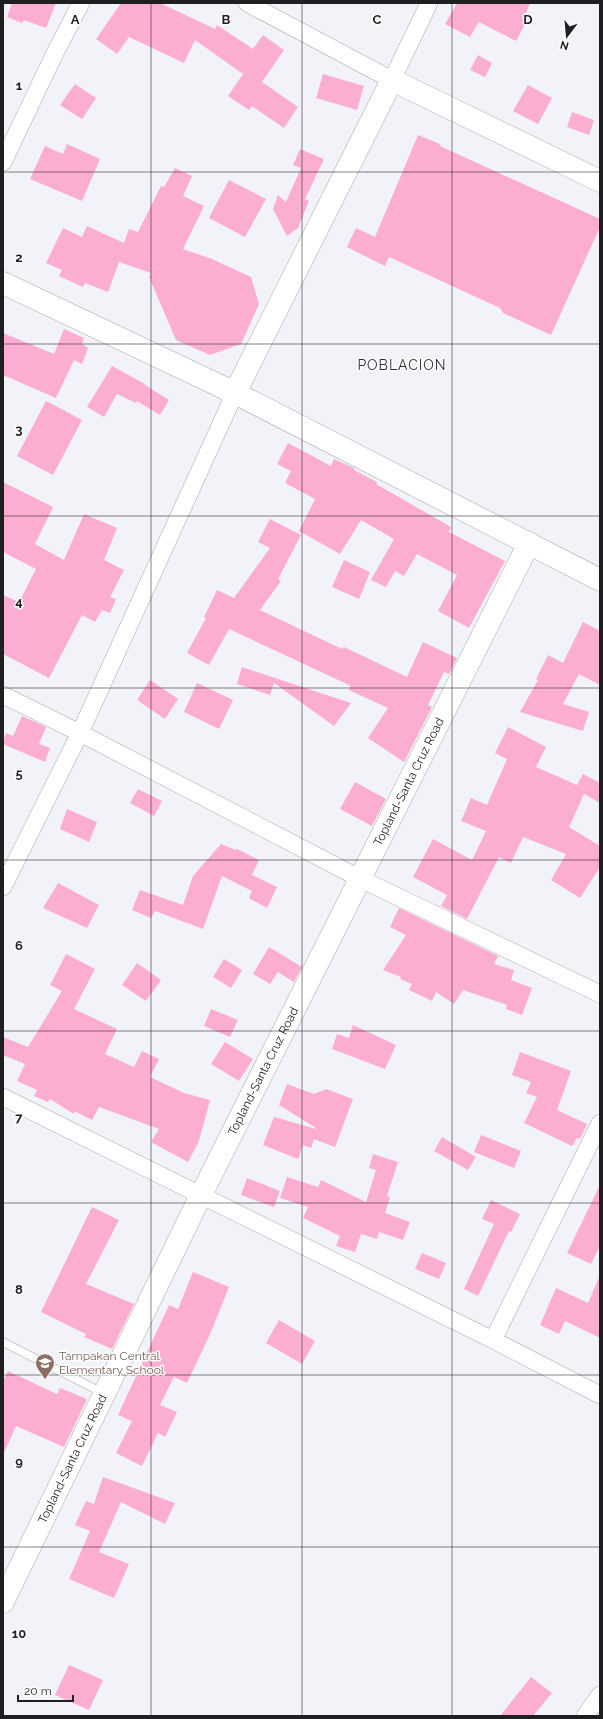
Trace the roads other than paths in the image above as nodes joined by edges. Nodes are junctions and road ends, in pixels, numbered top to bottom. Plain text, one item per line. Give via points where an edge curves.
1 (81, 3) edge
2 (247, 3) edge
3 (430, 3) edge
4 (392, 80) junction
5 (3, 162) edge
6 (600, 181) edge
7 (3, 282) edge
8 (235, 393) junction
9 (529, 543) junction
10 (600, 580) edge
11 (3, 695) edge
12 (80, 733) junction
13 (361, 879) junction
14 (3, 887) edge
15 (600, 994) edge
16 (3, 1098) edge
17 (600, 1123) edge
18 (201, 1195) junction
19 (493, 1340) junction
20 (3, 1342) edge
21 (105, 1394) junction
22 (600, 1395) edge
23 (3, 1602) edge
24 (600, 1695) edge
25 (585, 1716) edge

1 - 5 street
2 - 4 street
3 - 4 street
4 - 6 main road
4 - 8 main road
7 - 8 main road
8 - 9 main road
8 - 12 street
9 - 10 main road
9 - 13 main road, Topland-Santa Cruz Road
11 - 12 street
12 - 13 street
12 - 14 street
13 - 15 street
13 - 18 main road, Topland-Santa Cruz Road
16 - 18 street
17 - 19 street
18 - 19 street
18 - 21 main road, Topland-Santa Cruz Road
19 - 22 street
20 - 21 lane
21 - 23 main road, Topland-Santa Cruz Road
24 - 25 street

